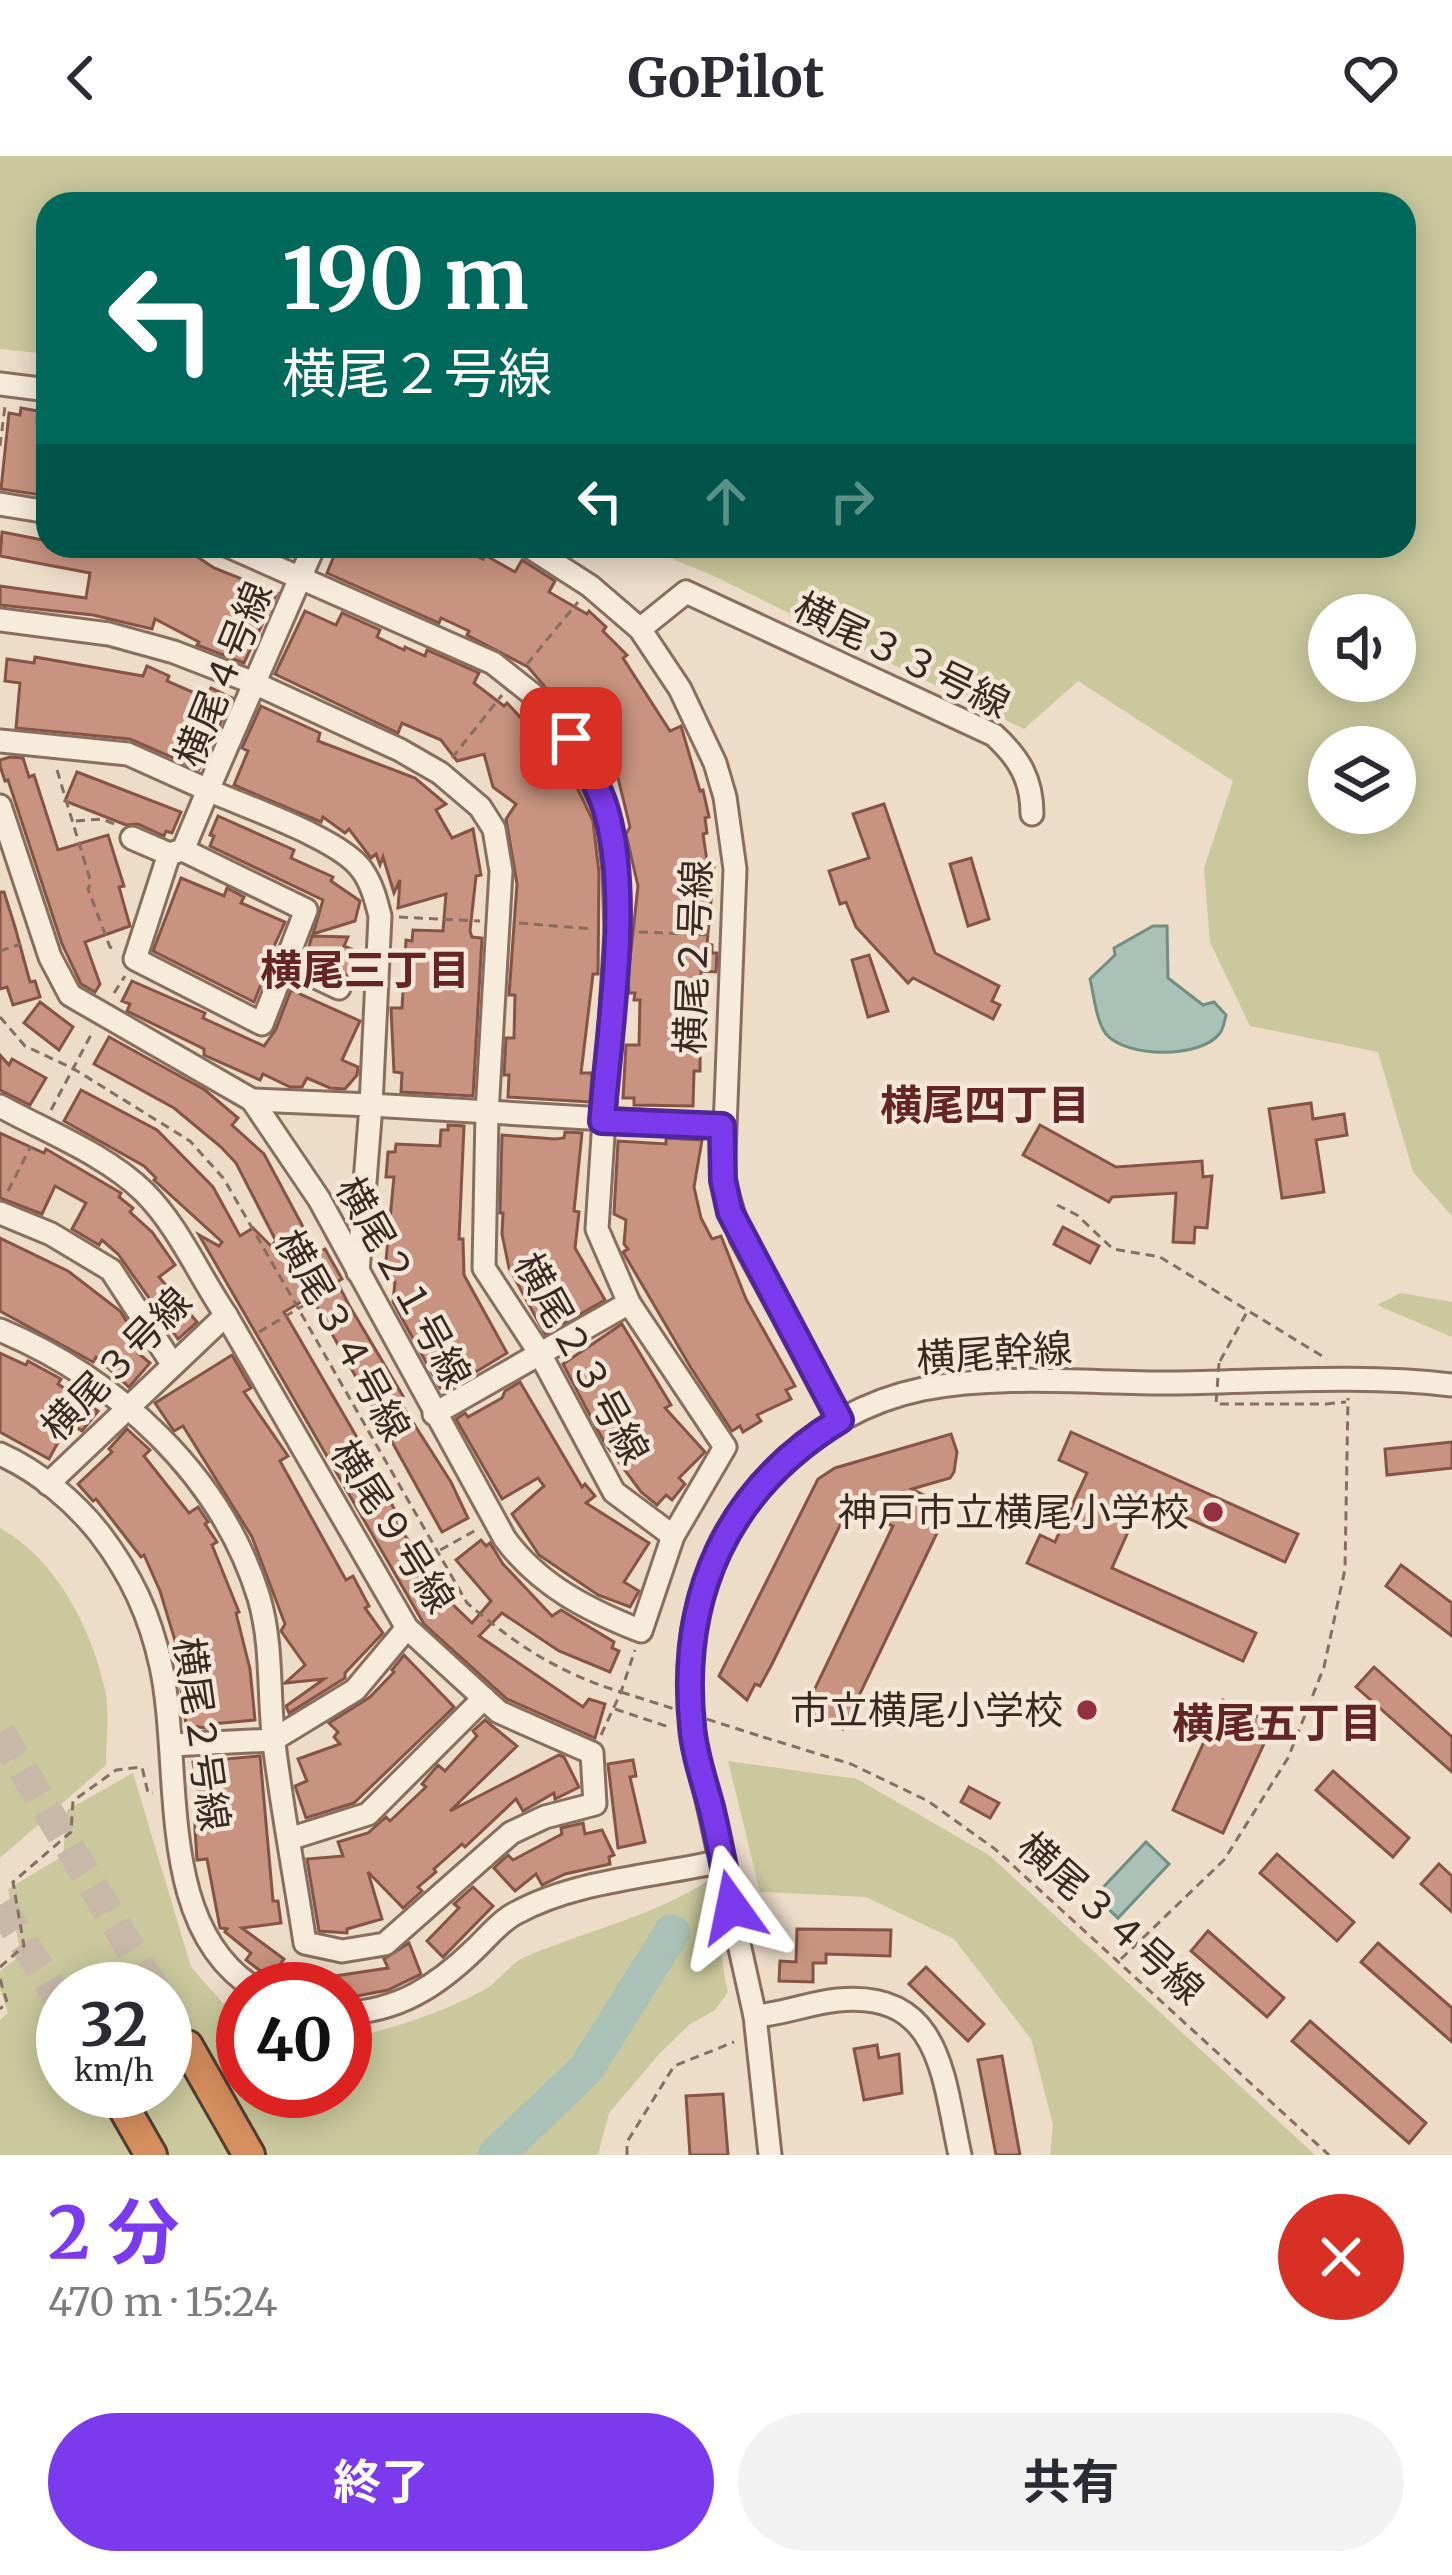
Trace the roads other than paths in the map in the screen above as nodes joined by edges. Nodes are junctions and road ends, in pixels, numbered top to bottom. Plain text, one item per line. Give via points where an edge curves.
1 (4, 384) edge
2 (36, 388) edge
3 (0, 504) edge
4 (36, 510) edge
5 (257, 558) edge
6 (309, 558) edge
7 (547, 558) edge
8 (301, 576) junction
9 (0, 620) edge
10 (640, 629) junction
11 (254, 683) junction
12 (0, 742) edge
13 (208, 790) junction
14 (0, 806) edge
15 (1032, 814) dead end
16 (132, 838) road end
17 (176, 852) junction
18 (286, 963) junction
19 (339, 988) dead end
20 (252, 1100) junction
21 (371, 1105) junction
22 (0, 1106) edge
23 (487, 1113) junction
24 (602, 1121) junction
25 (722, 1126) junction
26 (1, 1208) edge
27 (358, 1273) junction
28 (629, 1303) junction
29 (226, 1315) junction
30 (0, 1330) edge
31 (539, 1352) junction
32 (172, 1365) junction
33 (1452, 1385) edge
34 (128, 1407) junction
35 (434, 1414) junction
36 (840, 1420) junction
37 (0, 1454) edge
38 (48, 1484) junction
39 (674, 1536) junction
40 (407, 1628) junction
41 (484, 1699) junction
42 (273, 1739) junction
43 (171, 1745) junction
44 (289, 1839) junction
45 (722, 1861) junction
46 (228, 1962) edge
47 (372, 2011) edge
48 (755, 2016) junction
49 (192, 2054) tunnel mouth
50 (130, 2118) edge
51 (151, 2155) edge
52 (249, 2155) edge
53 (770, 2155) edge
54 (960, 2155) edge

1 - 2 street
3 - 4 street
5 - 8 street
6 - 8 street, 横尾４号線
7 - 10 street, 横尾２号線
8 - 11 street, 横尾４号線
8 - 24 street via 493,663 571,738 608,817 616,931
9 - 11 street, 横尾２３号線 via 109,634
10 - 15 street, 横尾３３号線 via 686,592 994,735 1016,755 1032,790
10 - 25 street, 横尾２号線 via 680,688 720,777 735,868
11 - 13 street, 横尾４号線
11 - 23 street, 横尾２３号線 via 440,773 494,830 500,922
12 - 13 street via 128,754
13 - 17 street
13 - 21 street, 横尾４号線 via 349,855 374,892 380,916
14 - 20 street, 横尾２１号線 via 70,995
16 - 17 street
17 - 18 street via 306,910
17 - 18 street via 135,959 262,1024
18 - 19 street
20 - 21 street
20 - 27 street, 横尾２１号線
21 - 23 street
21 - 27 street, 横尾４号線
22 - 29 street, 横尾３号線 via 137,1186 176,1231
23 - 24 street
23 - 31 street, 横尾２３号線 via 484,1268
24 - 25 street
24 - 28 street via 597,1229
25 - 36 street, 横尾２号線 via 730,1212
26 - 32 street via 111,1270
27 - 35 street, 横尾２１号線
28 - 31 street
28 - 39 street via 724,1447
29 - 32 street, 横尾３号線
29 - 40 street, 横尾９号線
30 - 34 street
31 - 35 street
31 - 39 street, 横尾２３号線 via 614,1492
32 - 34 street, 横尾３号線
33 - 36 street, 横尾幹線 via 968,1384 916,1390
34 - 38 street, 横尾３号線
34 - 42 street via 173,1447 238,1546 269,1651
35 - 39 street, 横尾２１号線 via 523,1564 599,1614 641,1631
36 - 45 street, 横尾幹線 via 746,1502 701,1591 689,1661 692,1732
37 - 38 street, 横尾２号線
38 - 43 street, 横尾２号線 via 91,1522 141,1597 163,1672
40 - 41 street, 横尾９号線
40 - 42 street via 355,1690
41 - 44 street via 368,1814
41 - 44 street, 横尾９号線 via 592,1753 595,1804 511,1833 385,1944 343,1951 305,1942
42 - 43 street
42 - 44 street
43 - 46 street, 横尾２号線 via 191,1910
45 - 47 street via 534,1905 415,1998
45 - 48 street, 横尾幹線
48 - 53 street, 横尾幹線
48 - 54 street via 843,2000 884,2002 913,2016 936,2047
49 - 52 highway
50 - 51 highway

